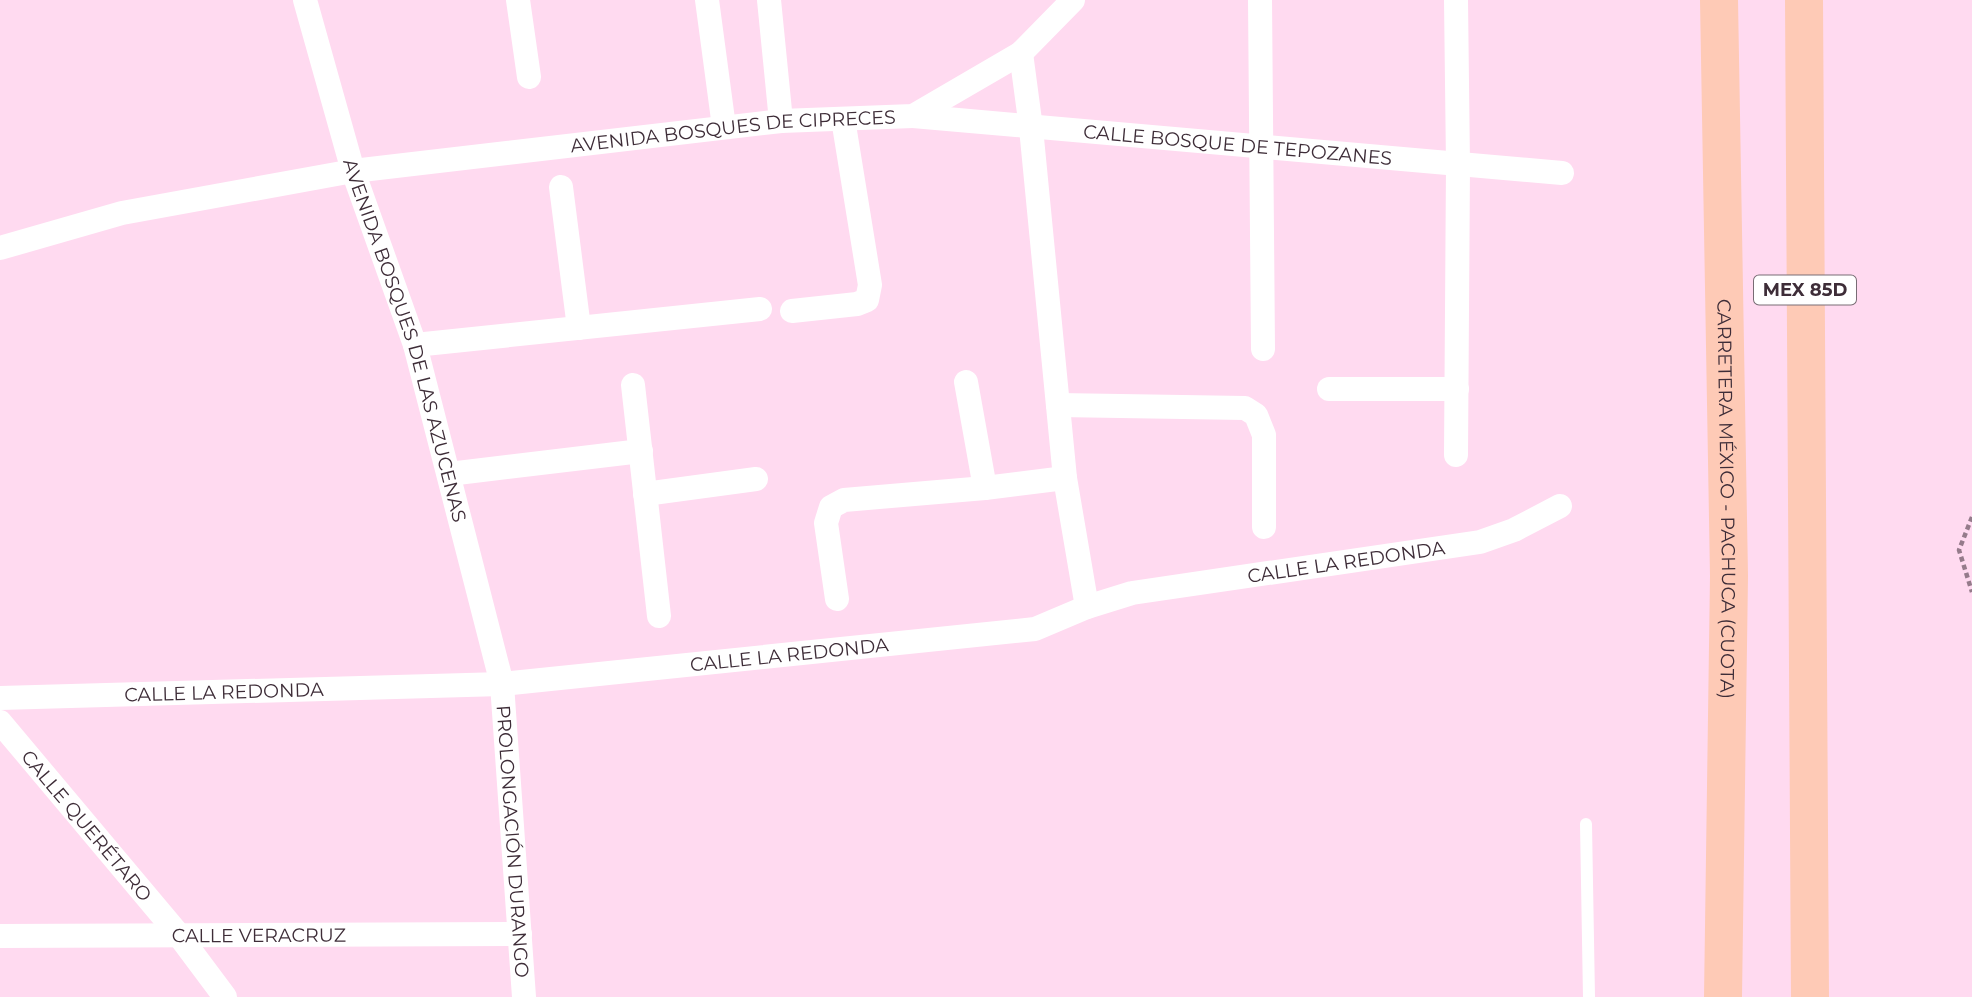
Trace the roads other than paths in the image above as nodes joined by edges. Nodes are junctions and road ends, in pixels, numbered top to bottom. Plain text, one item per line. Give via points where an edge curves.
1 (305, 0) edge
2 (518, 0) edge
3 (707, 0) edge
4 (769, 0) edge
5 (1073, 0) edge
6 (1260, 0) edge
7 (1456, 0) edge
8 (1719, 0) edge
9 (1804, 0) edge
10 (1021, 53) junction
11 (529, 77) dead end
12 (913, 116) junction
13 (843, 119) junction
14 (781, 121) junction
15 (724, 127) junction
16 (1031, 128) junction
17 (1260, 148) junction
18 (1458, 165) junction
19 (354, 171) junction
20 (1562, 173) dead end
21 (561, 187) dead end
22 (0, 248) edge
23 (761, 309) dead end
24 (792, 312) dead end
25 (579, 328) junction
26 (415, 345) junction
27 (1263, 349) dead end
28 (966, 382) dead end
29 (633, 385) dead end
30 (1329, 389) dead end
31 (1457, 389) junction
32 (1058, 405) junction
33 (640, 451) junction
34 (1456, 456) dead end
35 (449, 474) junction
36 (1065, 478) junction
37 (756, 479) dead end
38 (985, 488) junction
39 (645, 494) junction
40 (1560, 506) dead end
41 (1264, 527) dead end
42 (837, 599) dead end
43 (1087, 607) junction
44 (659, 617) dead end
45 (502, 684) junction
46 (0, 698) edge
47 (0, 722) edge
48 (1586, 824) dead end
49 (178, 934) junction
50 (520, 934) junction
51 (0, 936) edge
52 (225, 997) edge
53 (524, 997) edge
54 (1589, 997) edge
55 (1723, 997) edge
56 (1810, 997) edge

1 - 19 street, AVENIDA BOSQUES DE LAS AZUCENAS
2 - 11 street
3 - 15 street
4 - 14 street
5 - 10 street, AVENIDA BOSQUES DE CIPRECES
6 - 17 street
7 - 18 street
8 - 55 highway, CARRETERA MÉXICO - PACHUCA (CUOTA) via 1729,576
9 - 56 highway, MEX 85D
10 - 12 street, AVENIDA BOSQUES DE CIPRECES
10 - 16 street
12 - 13 street, AVENIDA BOSQUES DE CIPRECES
12 - 16 street, CALLE BOSQUE DE TEPOZANES
13 - 14 street, AVENIDA BOSQUES DE CIPRECES
13 - 24 street via 870,285 867,300
14 - 15 street, AVENIDA BOSQUES DE CIPRECES
15 - 19 street, AVENIDA BOSQUES DE CIPRECES
16 - 17 street, CALLE BOSQUE DE TEPOZANES
16 - 32 street
17 - 18 street, CALLE BOSQUE DE TEPOZANES
17 - 27 street
18 - 20 street, CALLE BOSQUE DE TEPOZANES
18 - 31 street
19 - 22 street, AVENIDA BOSQUES DE CIPRECES via 122,213
19 - 26 street, AVENIDA BOSQUES DE LAS AZUCENAS
21 - 25 street
23 - 25 street
25 - 26 street
26 - 35 street, AVENIDA BOSQUES DE LAS AZUCENAS
28 - 38 street
29 - 33 street
30 - 31 street
31 - 34 street
32 - 36 street
32 - 41 street via 1245,408 1256,415 1264,435
33 - 35 street
33 - 39 street
35 - 45 street, AVENIDA BOSQUES DE LAS AZUCENAS
36 - 38 street
36 - 43 street
37 - 39 street
38 - 42 street via 844,500 831,507 826,523
39 - 44 street
40 - 43 street, CALLE LA REDONDA via 1480,542 1132,593
43 - 45 street, CALLE LA REDONDA via 1035,629
45 - 46 street, CALLE LA REDONDA
45 - 50 street, PROLONGACIÓN DURANGO
47 - 49 street, CALLE QUERÉTARO
48 - 54 lane
49 - 50 street, CALLE VERACRUZ
49 - 51 street, CALLE VERACRUZ
49 - 52 street, CALLE QUERÉTARO
50 - 53 street, PROLONGACIÓN DURANGO

